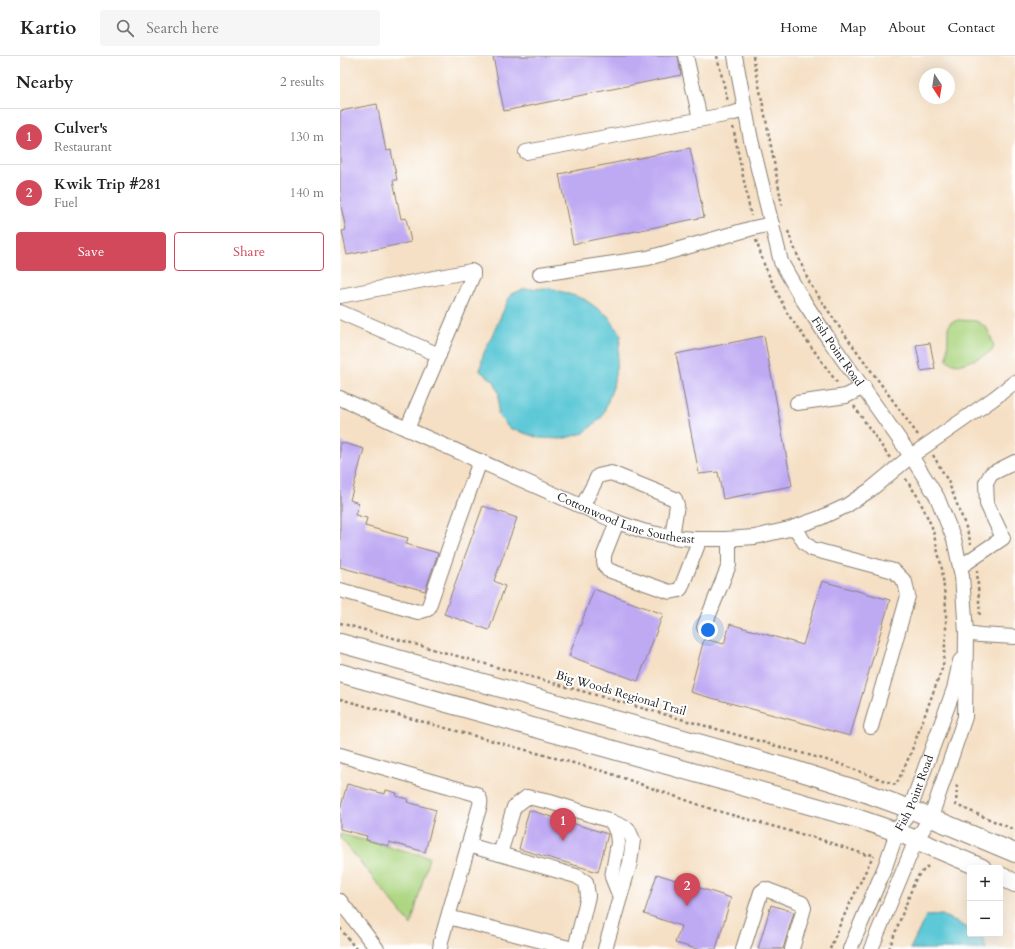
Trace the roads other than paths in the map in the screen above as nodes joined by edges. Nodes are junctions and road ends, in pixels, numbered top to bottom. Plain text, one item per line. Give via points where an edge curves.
1 (686, 56) edge
2 (735, 56) edge
3 (745, 110) junction
4 (700, 119) junction
5 (526, 152) dead end
6 (772, 224) junction
7 (540, 274) dead end
8 (340, 296) edge
9 (340, 312) edge
10 (439, 355) junction
11 (1015, 382) edge
12 (864, 387) junction
13 (340, 398) edge
14 (798, 404) dead end
15 (407, 429) junction
16 (911, 456) junction
17 (480, 461) junction
18 (1015, 462) edge
19 (582, 507) junction
20 (617, 522) junction
21 (795, 527) junction
22 (672, 537) junction
23 (700, 539) junction
24 (730, 539) junction
25 (960, 567) junction
26 (340, 590) edge
27 (704, 627) dead end
28 (966, 633) junction
29 (1015, 636) edge
30 (340, 643) edge
31 (340, 673) edge
32 (871, 728) dead end
33 (340, 755) edge
34 (910, 809) junction
35 (931, 817) junction
36 (897, 832) junction
37 (916, 840) junction
38 (468, 845) junction
39 (1015, 853) edge
40 (500, 854) junction
41 (975, 865) edge
42 (1003, 877) edge
43 (1015, 883) edge
44 (340, 901) edge
45 (448, 917) junction
46 (377, 949) edge
47 (440, 949) edge
48 (574, 949) edge
49 (605, 949) edge
50 (743, 949) edge
51 (792, 949) edge
52 (850, 949) edge
53 (871, 949) edge

1 - 4 street
2 - 3 street, Fish Point Road
3 - 4 street
3 - 6 street, Fish Point Road
4 - 5 street
6 - 7 street via 648,258
6 - 12 street, Fish Point Road via 781,262 830,341
8 - 10 street via 471,271 473,275
9 - 10 street
10 - 15 street
11 - 16 street, Cottonwood Lane Southeast
12 - 14 street via 846,396
12 - 16 street, Fish Point Road
13 - 15 street, Cottonwood Lane Southeast
15 - 17 street, Cottonwood Lane Southeast
16 - 21 street, Cottonwood Lane Southeast via 846,506
16 - 25 street, Fish Point Road via 937,497 954,539
17 - 19 street, Cottonwood Lane Southeast
17 - 26 street via 428,609 418,612
18 - 25 street via 991,474 986,483 987,504 1003,538
19 - 20 street, Cottonwood Lane Southeast
19 - 22 street via 598,476 612,473 675,499 677,505
20 - 22 street, Cottonwood Lane Southeast
20 - 23 street via 604,555 605,567 670,592 681,588
21 - 24 street, Cottonwood Lane Southeast via 755,537
21 - 32 street via 804,542 812,549 894,571 905,582 908,596
22 - 23 street, Cottonwood Lane Southeast
23 - 24 street, Cottonwood Lane Southeast
24 - 27 street via 729,565
25 - 28 street, Fish Point Road
28 - 29 street
28 - 34 street, Fish Point Road via 954,689
28 - 35 street, Fish Point Road via 965,717
30 - 34 main road via 798,771
31 - 36 main road
33 - 38 street via 476,794 481,800
34 - 35 main road
34 - 36 street, Fish Point Road
35 - 37 street, Fish Point Road
35 - 39 main road
36 - 37 main road
36 - 52 street, Fish Point Road
37 - 41 main road
37 - 53 street, Fish Point Road
38 - 40 street
38 - 45 street
40 - 48 street via 576,876 586,882 588,896
40 - 49 street via 514,807 527,797 550,802 628,829 633,840 630,863
42 - 43 main road
44 - 46 street
45 - 47 street
45 - 48 street
50 - 51 street via 761,892 765,890 802,903 804,908

